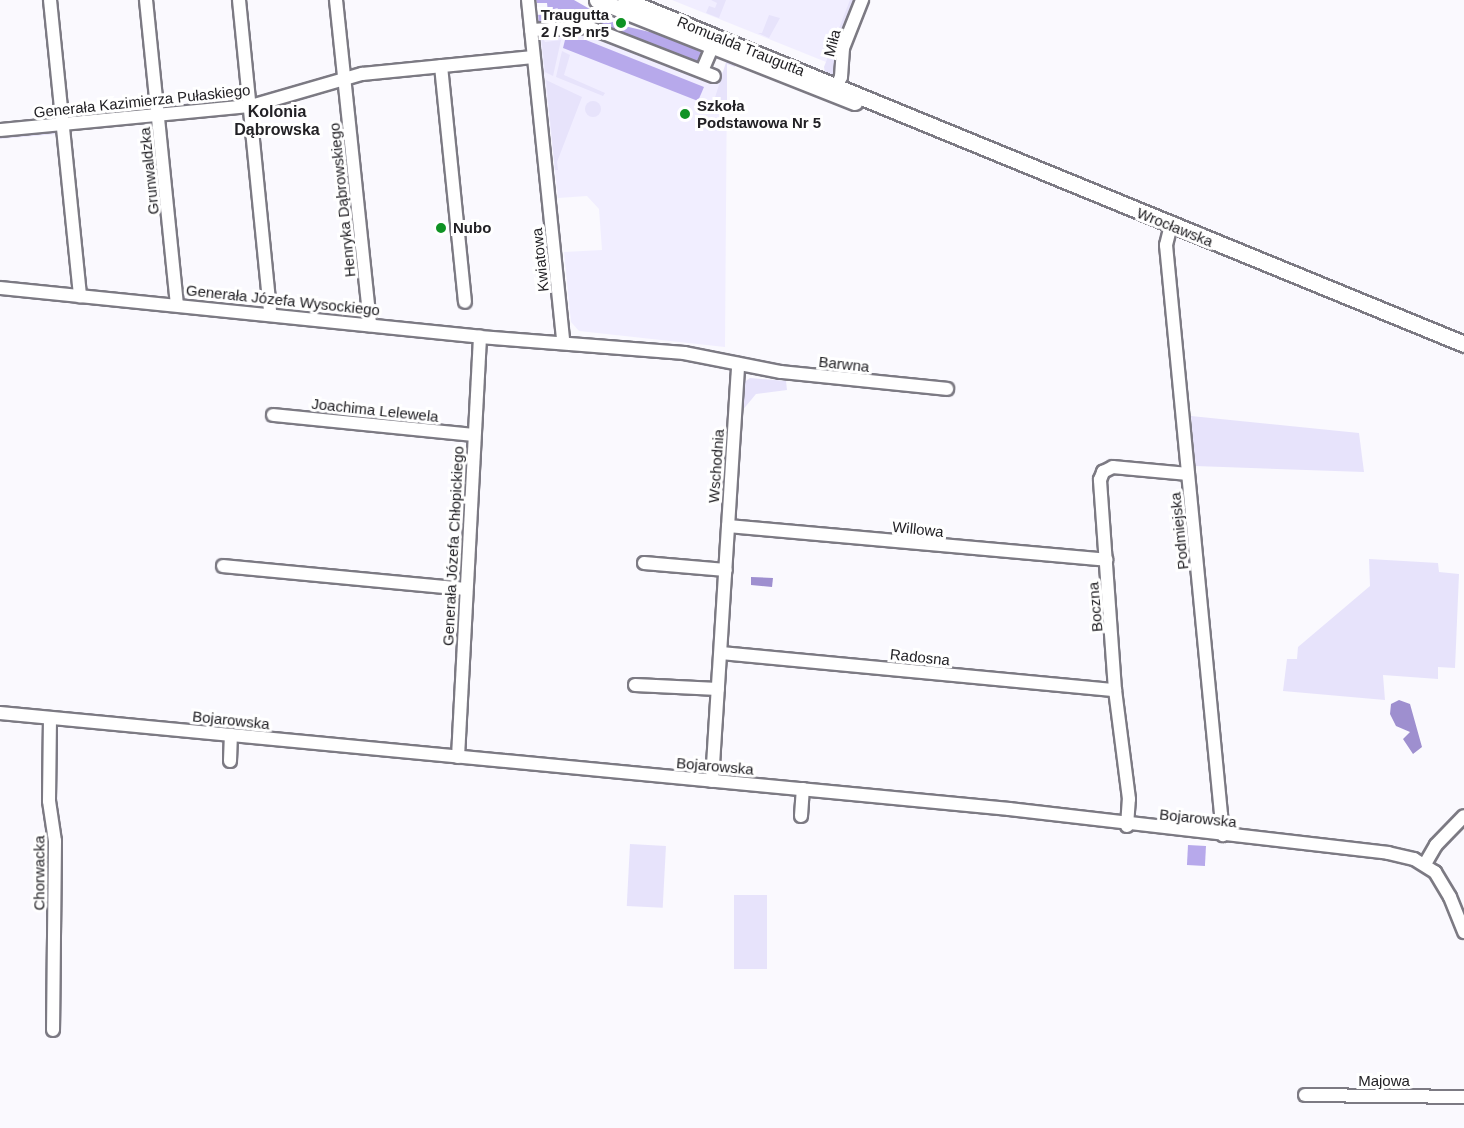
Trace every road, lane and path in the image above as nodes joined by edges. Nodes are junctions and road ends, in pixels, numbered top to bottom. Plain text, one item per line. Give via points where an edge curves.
1 (50, 0) edge
2 (146, 0) edge
3 (239, 0) edge
4 (336, 0) edge
5 (528, 0) edge
6 (597, 0) edge
7 (625, 0) edge
8 (862, 0) edge
9 (531, 30) junction
10 (712, 47) junction
11 (533, 57) junction
12 (441, 66) junction
13 (773, 71) joint
14 (344, 79) junction
15 (831, 86) junction
16 (251, 106) junction
17 (158, 116) junction
18 (63, 124) junction
19 (0, 130) edge
20 (1171, 225) junction
21 (0, 287) edge
22 (80, 296) junction
23 (465, 302) dead end
24 (177, 304) junction
25 (270, 314) junction
26 (370, 325) junction
27 (480, 337) junction
28 (563, 341) junction
29 (1464, 344) edge
30 (738, 364) junction
31 (947, 389) dead end
32 (273, 415) dead end
33 (473, 435) junction
34 (1188, 474) junction
35 (728, 526) junction
36 (1106, 560) junction
37 (644, 563) dead end
38 (223, 566) dead end
39 (726, 570) junction
40 (465, 589) junction
41 (721, 653) junction
42 (635, 685) dead end
43 (718, 689) junction
44 (1115, 690) junction
45 (0, 713) edge
46 (50, 718) junction
47 (231, 735) junction
48 (458, 757) junction
49 (230, 761) dead end
50 (712, 781) junction
51 (802, 789) junction
52 (801, 816) dead end
53 (1464, 816) edge
54 (1128, 826) junction
55 (1223, 835) junction
56 (1425, 864) junction
57 (1464, 932) edge
58 (53, 1030) dead end
59 (1305, 1095) dead end
60 (1464, 1097) edge

1 - 18 street
2 - 17 street, Grunwaldzka
3 - 16 street
4 - 14 street, Henryka Dąbrowskiego
5 - 9 street, Kwiatowa
6 - 10 street, Romualda Traugutta
7 - 15 street, Romualda Traugutta
8 - 15 street, Miła
9 - 10 street via 588,27 708,74
9 - 11 street, Kwiatowa
10 - 13 street, Romualda Traugutta
11 - 12 street, Generała Kazimierza Pułaskiego
11 - 28 street, Kwiatowa
12 - 14 street, Generała Kazimierza Pułaskiego
12 - 23 street
13 - 15 street, Wrocławska
14 - 16 street, Generała Kazimierza Pułaskiego
14 - 26 street, Henryka Dąbrowskiego
15 - 20 street, Wrocławska
16 - 17 street, Generała Kazimierza Pułaskiego
16 - 25 street
17 - 18 street, Generała Kazimierza Pułaskiego
17 - 24 street, Grunwaldzka
18 - 19 street, Generała Kazimierza Pułaskiego
18 - 22 street
20 - 29 street, Wrocławska
20 - 34 street, Podmiejska via 1166,245
21 - 22 street, Generała Józefa Wysockiego
22 - 24 street, Generała Józefa Wysockiego
24 - 25 street, Generała Józefa Wysockiego
25 - 26 street, Generała Józefa Wysockiego
26 - 27 street, Generała Józefa Wysockiego
27 - 28 street, Generała Józefa Wysockiego
27 - 33 street, Generała Józefa Chłopickiego
28 - 30 street via 684,352
30 - 31 street, Barwna
30 - 35 street, Wschodnia
32 - 33 street, Joachima Lelewela
33 - 40 street, Generała Józefa Chłopickiego
34 - 36 street, Boczna via 1118,467 1103,472 1100,485
34 - 55 street, Podmiejska
35 - 36 street, Willowa
35 - 39 street, Wschodnia
36 - 44 street, Boczna
37 - 39 street
38 - 40 street
39 - 41 street, Wschodnia
40 - 48 street, Generała Józefa Chłopickiego
41 - 43 street, Wschodnia
41 - 44 street, Radosna
42 - 43 street
43 - 50 street, Wschodnia
44 - 54 street, Boczna via 1129,799
45 - 46 street, Bojarowska
46 - 47 street, Bojarowska
46 - 58 street, Chorwacka via 49,801 55,841
47 - 48 street, Bojarowska
47 - 49 street
48 - 50 street, Bojarowska
50 - 51 street, Bojarowska
51 - 52 street
51 - 54 street, Bojarowska via 1009,809
53 - 56 street via 1436,845
54 - 55 street, Bojarowska
55 - 56 street, Bojarowska via 1388,853
56 - 57 street via 1446,889
59 - 60 street, Majowa

